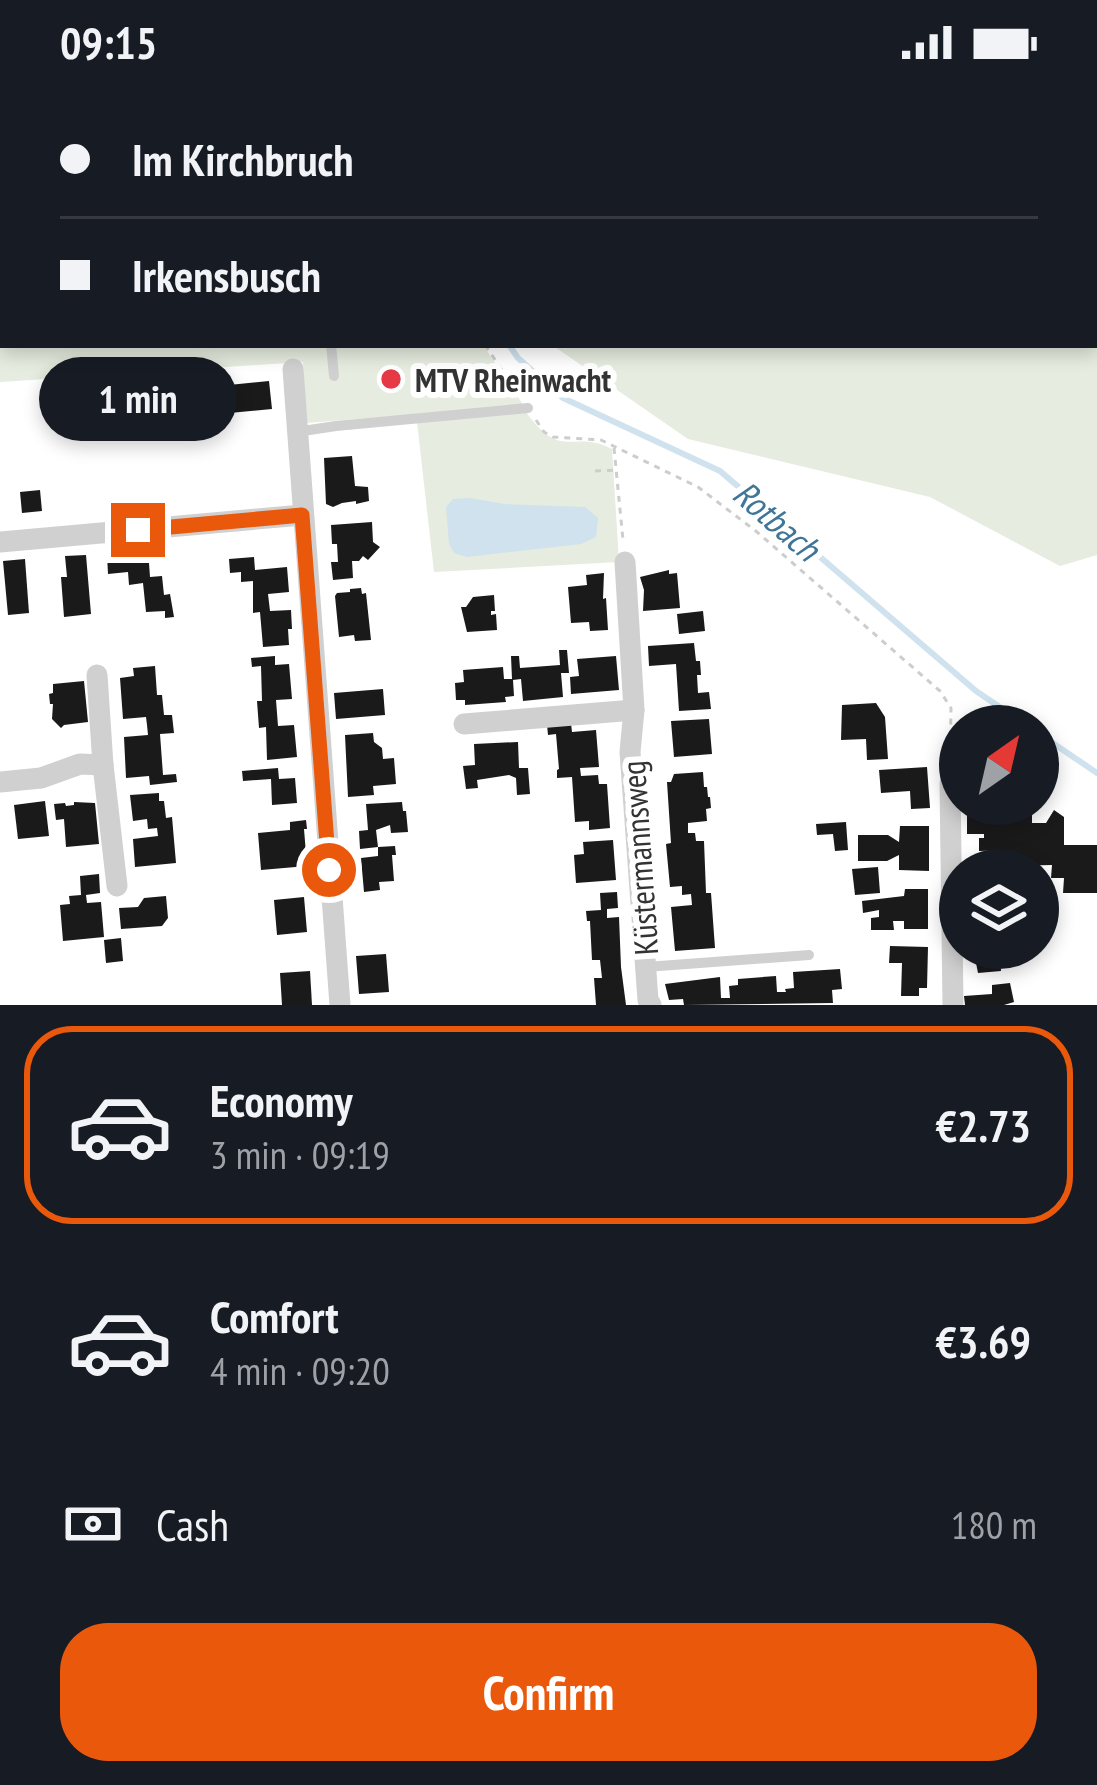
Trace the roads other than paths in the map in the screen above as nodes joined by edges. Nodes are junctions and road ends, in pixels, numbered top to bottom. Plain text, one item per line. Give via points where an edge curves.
1 (331, 348) edge
2 (293, 369) dead end
3 (334, 376) dead end
4 (528, 408) dead end
5 (296, 432) junction
6 (302, 515) junction
7 (0, 542) edge
8 (625, 562) road end
9 (97, 675) dead end
10 (634, 710) junction
11 (464, 724) dead end
12 (103, 765) junction
13 (0, 782) edge
14 (950, 825) edge
15 (116, 886) dead end
16 (808, 955) dead end
17 (646, 967) junction
18 (340, 1005) edge
19 (651, 1005) edge
20 (952, 1005) edge

1 - 3 lane
2 - 5 street
4 - 5 lane
5 - 6 street
6 - 7 street
6 - 18 street
8 - 10 street, Küstermannsweg
9 - 12 street
10 - 11 street
10 - 17 street, Küstermannsweg
12 - 13 street
12 - 15 street
14 - 20 street
16 - 17 lane
17 - 19 street, Küstermannsweg

